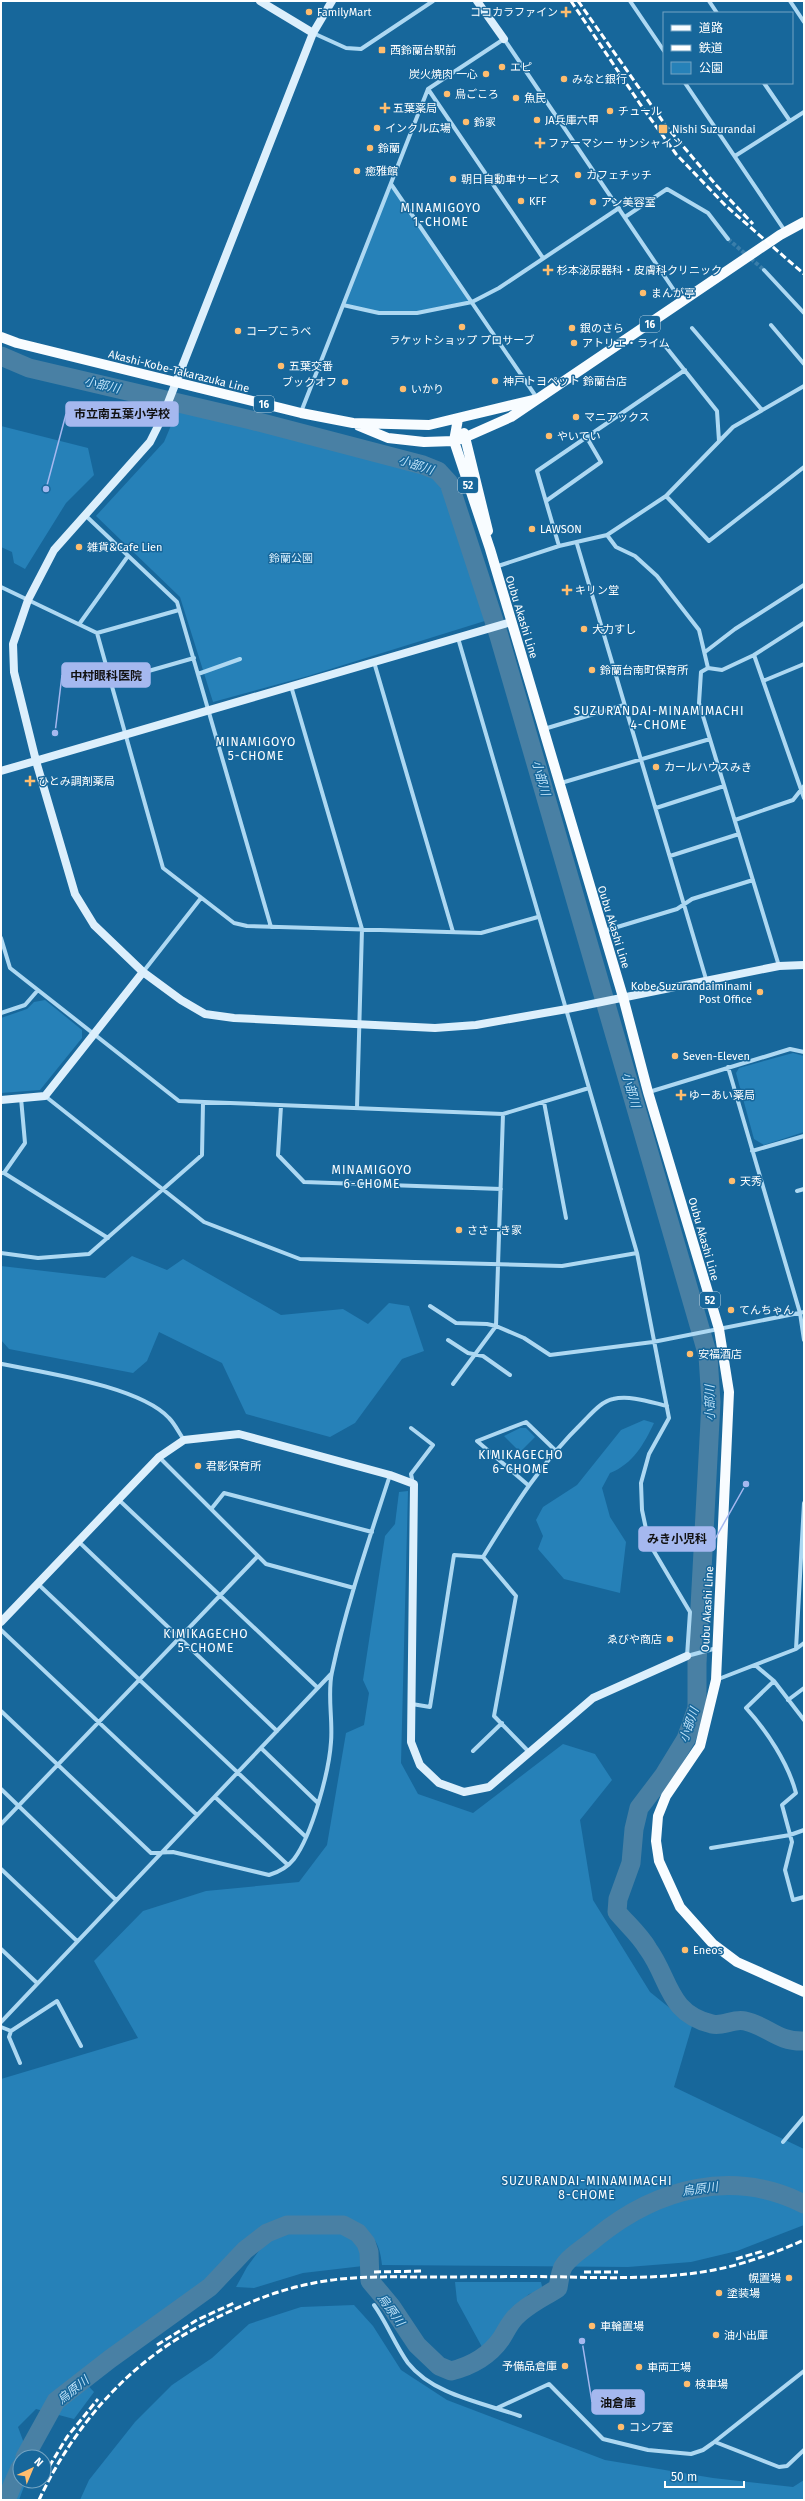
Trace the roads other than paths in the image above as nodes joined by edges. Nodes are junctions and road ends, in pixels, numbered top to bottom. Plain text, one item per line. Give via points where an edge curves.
1 (260, 1) edge
2 (332, 1) edge
3 (433, 1) edge
4 (477, 1) edge
5 (630, 1) edge
6 (709, 1) edge
7 (790, 1) edge
8 (716, 12) edge
9 (804, 22) edge
10 (313, 33) junction
11 (504, 39) junction
12 (663, 50) edge
13 (686, 84) edge
14 (765, 84) edge
15 (428, 89) junction
16 (804, 112) edge
17 (790, 121) junction
18 (735, 156) junction
19 (391, 184) junction
20 (619, 208) junction
21 (625, 217) junction
22 (804, 222) edge
23 (783, 234) junction
24 (728, 239) tunnel mouth
25 (543, 258) junction
26 (764, 270) tunnel mouth
27 (472, 302) junction
28 (683, 303) junction
29 (344, 305) junction
30 (804, 312) edge
31 (772, 325) dead end
32 (692, 328) dead end
33 (1, 337) edge
34 (662, 342) dead end
35 (804, 364) edge
36 (685, 370) junction
37 (804, 386) edge
38 (174, 387) junction
39 (537, 399) junction
40 (762, 410) junction
41 (301, 413) junction
42 (458, 419) junction
43 (354, 423) junction
44 (466, 437) junction
45 (587, 438) junction
46 (454, 441) junction
47 (719, 441) junction
48 (804, 466) edge
49 (666, 496) junction
50 (546, 501) junction
51 (85, 515) junction
52 (607, 534) junction
53 (577, 544) junction
54 (558, 546) junction
55 (490, 549) junction
56 (128, 556) junction
57 (495, 567) junction
58 (804, 585) edge
59 (1, 587) edge
60 (28, 600) junction
61 (179, 610) junction
62 (80, 623) junction
63 (508, 623) junction
64 (804, 623) edge
65 (97, 633) junction
66 (458, 638) junction
67 (705, 652) junction
68 (754, 655) junction
69 (194, 658) junction
70 (240, 659) dead end
71 (374, 662) junction
72 (804, 664) edge
73 (708, 668) junction
74 (198, 674) junction
75 (764, 681) junction
76 (110, 682) junction
77 (292, 686) junction
78 (624, 705) junction
79 (209, 710) junction
80 (543, 730) junction
81 (124, 734) junction
82 (710, 739) junction
83 (640, 760) junction
84 (36, 761) junction
85 (1, 770) edge
86 (559, 784) junction
87 (724, 786) junction
88 (803, 788) edge
89 (804, 798) edge
90 (656, 808) junction
91 (735, 820) junction
92 (739, 834) junction
93 (670, 856) junction
94 (753, 880) junction
95 (201, 898) junction
96 (684, 905) junction
97 (538, 917) junction
98 (271, 927) junction
99 (362, 929) junction
100 (602, 931) junction
101 (453, 932) junction
102 (1, 938) edge
103 (804, 965) edge
104 (779, 966) junction
105 (143, 972) junction
106 (706, 979) junction
107 (38, 990) junction
108 (623, 997) junction
109 (567, 1009) junction
110 (1, 1013) edge
111 (360, 1024) junction
112 (93, 1034) junction
113 (804, 1052) edge
114 (728, 1067) junction
115 (589, 1088) junction
116 (648, 1092) junction
117 (45, 1096) junction
118 (21, 1098) junction
119 (1, 1100) edge
120 (544, 1102) junction
121 (203, 1103) junction
122 (281, 1106) junction
123 (357, 1108) junction
124 (503, 1114) junction
125 (804, 1136) edge
126 (752, 1151) junction
127 (3, 1173) edge
128 (501, 1189) junction
129 (804, 1189) edge
130 (162, 1190) junction
131 (797, 1191) dead end
132 (566, 1218) dead end
133 (108, 1238) junction
134 (1, 1253) edge
135 (637, 1253) junction
136 (499, 1264) junction
137 (430, 1306) dead end
138 (802, 1313) edge
139 (496, 1326) junction
140 (719, 1329) junction
141 (448, 1340) dead end
142 (804, 1340) edge
143 (653, 1342) junction
144 (476, 1354) junction
145 (2, 1364) edge
146 (510, 1375) dead end
147 (453, 1384) dead end
148 (667, 1406) junction
149 (411, 1428) dead end
150 (184, 1440) junction
151 (555, 1450) junction
152 (159, 1457) junction
153 (390, 1475) junction
154 (414, 1484) junction
155 (528, 1485) junction
156 (119, 1500) junction
157 (804, 1503) edge
158 (212, 1508) junction
159 (372, 1532) junction
160 (79, 1542) junction
161 (257, 1557) junction
162 (483, 1557) junction
163 (38, 1584) junction
164 (354, 1588) junction
165 (220, 1596) junction
166 (1, 1622) edge
167 (1, 1630) edge
168 (179, 1637) junction
169 (804, 1643) edge
170 (718, 1648) junction
171 (796, 1649) junction
172 (687, 1656) junction
173 (755, 1665) junction
174 (331, 1674) junction
175 (140, 1680) junction
176 (716, 1680) junction
177 (774, 1680) junction
178 (318, 1688) junction
179 (804, 1688) edge
180 (788, 1700) junction
181 (412, 1704) junction
182 (1, 1711) edge
183 (804, 1720) edge
184 (100, 1722) junction
185 (502, 1723) junction
186 (277, 1731) junction
187 (261, 1748) junction
188 (473, 1750) dead end
189 (529, 1752) junction
190 (58, 1765) junction
191 (238, 1772) junction
192 (1, 1789) edge
193 (215, 1797) junction
194 (318, 1803) junction
195 (19, 1806) junction
196 (197, 1816) junction
197 (1, 1824) edge
198 (804, 1830) edge
199 (790, 1835) junction
200 (306, 1837) junction
201 (711, 1848) dead end
202 (161, 1853) junction
203 (288, 1865) junction
204 (1, 1869) edge
205 (804, 1897) edge
206 (116, 1900) junction
207 (77, 1941) junction
208 (1, 1949) edge
209 (37, 1983) junction
210 (804, 1992) edge
211 (1, 2022) edge
212 (1, 2027) edge
213 (11, 2031) junction
214 (81, 2046) dead end
215 (20, 2063) dead end
216 (804, 2117) edge
217 (783, 2142) dead end
218 (374, 2305) dead end
219 (804, 2371) edge
220 (496, 2408) junction
221 (520, 2416) dead end
222 (714, 2442) junction
223 (804, 2450) edge

1 - 10 street
2 - 10 street
3 - 10 street via 361,49 346,48
4 - 11 street
5 - 12 street
6 - 8 street
7 - 9 street
10 - 38 street
11 - 15 street
11 - 20 street
13 - 18 street
14 - 17 street
15 - 19 street
15 - 25 street
16 - 17 street
17 - 18 street
18 - 23 street
19 - 27 street
19 - 29 street
20 - 21 street
20 - 25 street
21 - 24 street via 667,189 708,213
21 - 28 street
22 - 23 main road, Akashi-Kobe-Takarazuka Line / 16
23 - 28 main road, Akashi-Kobe-Takarazuka Line / 16
25 - 27 street via 499,288
26 - 30 street
27 - 29 street via 417,313 379,313
27 - 39 street
28 - 39 main road, Akashi-Kobe-Takarazuka Line / 16
29 - 41 street
31 - 35 street
32 - 40 street
33 - 38 main road, Akashi-Kobe-Takarazuka Line / 16
34 - 36 street
36 - 45 street
36 - 47 street via 717,411
37 - 40 street
38 - 41 main road, Akashi-Kobe-Takarazuka Line / 16
38 - 51 street via 150,442
39 - 42 main road, Akashi-Kobe-Takarazuka Line / 16 via 508,404
39 - 44 main road, Akashi-Kobe-Takarazuka Line / 16 via 511,417
40 - 47 street via 733,427
41 - 43 main road, Akashi-Kobe-Takarazuka Line / 16
42 - 43 main road, Akashi-Kobe-Takarazuka Line / 16 via 429,425
42 - 44 main road, Oubu Akashi Line / 52
42 - 46 main road, Oubu Akashi Line / 52
43 - 46 main road, Akashi-Kobe-Takarazuka Line / 16 via 388,438 424,442
44 - 46 main road, Akashi-Kobe-Takarazuka Line / 16
44 - 55 main road, Oubu Akashi Line / 52 via 488,530
45 - 50 street via 537,471
45 - 50 street via 601,462
46 - 55 main road, Oubu Akashi Line / 52
47 - 49 street
48 - 49 street via 709,541
49 - 52 street
50 - 54 street
51 - 56 street
51 - 60 street via 54,550
52 - 53 street
52 - 67 street via 616,547 635,556 657,576 699,630
53 - 54 street
53 - 78 street
54 - 57 street
55 - 57 main road, Oubu Akashi Line / 52
56 - 61 street via 177,602
56 - 62 street
57 - 63 main road, Oubu Akashi Line / 52
58 - 67 street via 735,629
59 - 60 street
60 - 62 street
60 - 84 street via 13,644 14,672
61 - 65 street
61 - 69 street
62 - 65 street
63 - 66 street
63 - 80 main road, Oubu Akashi Line / 52
64 - 68 street
65 - 76 street
66 - 71 street
66 - 97 street
67 - 73 street
68 - 73 street via 722,670
68 - 75 street
69 - 74 street
69 - 76 street
70 - 74 street
71 - 77 street
71 - 101 street
72 - 75 street
73 - 82 street via 701,672 699,704
74 - 79 street
75 - 88 street
76 - 81 street
77 - 79 street
77 - 99 street
78 - 80 street
78 - 83 street
79 - 81 street
79 - 98 street
80 - 86 main road, Oubu Akashi Line / 52
81 - 84 street
81 - 95 street via 163,868
82 - 83 street
82 - 87 street
83 - 86 street
83 - 90 street
84 - 85 street
84 - 105 street via 76,894 94,925
86 - 100 main road, Oubu Akashi Line / 52
87 - 90 street
87 - 91 street
88 - 89 street
88 - 91 street via 793,800
90 - 93 street
91 - 92 street
92 - 93 street
92 - 94 street
93 - 96 street
94 - 96 street via 692,899
94 - 104 street
95 - 98 street via 234,923
95 - 105 street
96 - 100 street
96 - 106 street
97 - 101 street via 482,932
97 - 109 street
98 - 99 street
99 - 101 street
99 - 111 street
100 - 108 main road, Oubu Akashi Line / 52
102 - 107 street via 10,968
103 - 104 street
104 - 106 street
105 - 111 street via 181,1000 206,1014 234,1018
105 - 112 street
106 - 108 street
107 - 110 street via 25,1005
107 - 112 street
108 - 109 street
108 - 116 main road, Oubu Akashi Line / 52
109 - 111 street via 476,1025 449,1027
109 - 115 street
111 - 123 street
112 - 117 street
112 - 121 street via 179,1101
113 - 114 street via 790,1049
114 - 116 street
114 - 126 street
115 - 120 street
115 - 135 street
116 - 140 main road, Oubu Akashi Line / 52
117 - 118 street
117 - 130 street
118 - 119 street
118 - 127 street via 25,1143
120 - 124 street
120 - 132 street
121 - 122 street
121 - 130 street via 202,1155
122 - 123 street
122 - 128 street via 278,1155 304,1182
123 - 124 street
124 - 128 street
125 - 126 street
126 - 138 street
127 - 133 street
128 - 136 street
129 - 131 street
130 - 133 street
130 - 136 street via 204,1222 300,1259
133 - 134 street via 89,1254 38,1258
135 - 136 street via 562,1266
135 - 143 street
136 - 139 street
137 - 139 street via 456,1323
138 - 140 street
138 - 142 street
139 - 143 street via 524,1338 550,1355
139 - 144 street
140 - 143 street
140 - 170 main road, Oubu Akashi Line / 52 via 729,1392
141 - 144 street via 468,1353
143 - 148 street
144 - 146 street
144 - 147 street
145 - 150 street via 67,1377 137,1397 168,1417
148 - 151 street via 628,1398 612,1399 598,1407
148 - 172 street via 669,1418 649,1454 641,1483 642,1510 649,1543 690,1612
149 - 154 street via 433,1445 411,1474
150 - 152 street
150 - 153 street via 240,1434
151 - 155 street
151 - 155 street via 526,1422 477,1441
152 - 156 street
152 - 158 street
153 - 154 street
153 - 159 street
154 - 181 street
155 - 162 street
156 - 160 street
156 - 165 street
157 - 171 street
158 - 159 street via 224,1494
158 - 161 street via 251,1546
159 - 164 street
160 - 163 street
160 - 168 street
161 - 164 street via 266,1564
161 - 165 street
162 - 181 street via 454,1555 430,1707
162 - 185 street via 516,1596 494,1716
163 - 166 street
163 - 175 street
164 - 174 street
165 - 168 street
165 - 178 street
167 - 184 street
168 - 175 street
168 - 186 street
169 - 171 street
170 - 172 street
170 - 176 main road, Oubu Akashi Line / 52
171 - 173 street
172 - 189 street via 593,1698
173 - 176 street
173 - 177 street
174 - 178 street
174 - 194 street via 331,1742
175 - 184 street
175 - 191 street
176 - 210 main road, Oubu Akashi Line / 52 via 700,1746 666,1796 658,1816 656,1841 659,1861 680,1906 713,1944 737,1962
177 - 180 street
177 - 199 street via 746,1708 760,1723 793,1780 796,1793 782,1805
178 - 186 street
179 - 180 street
180 - 183 street
181 - 189 street via 411,1742 420,1765 439,1783 464,1792 489,1786
182 - 190 street
184 - 190 street
184 - 196 street
185 - 188 street
185 - 189 street
186 - 187 street
187 - 191 street
187 - 194 street
190 - 195 street
190 - 202 street via 151,1853
191 - 193 street
191 - 200 street
192 - 195 street
193 - 196 street
193 - 203 street
194 - 200 street
195 - 197 street
195 - 206 street
196 - 202 street
198 - 199 street
199 - 201 street
199 - 205 street via 792,1842 785,1870 793,1900
200 - 203 street via 294,1860
202 - 203 street via 173,1852 269,1875 280,1872
202 - 206 street
204 - 207 street
206 - 207 street
207 - 209 street
208 - 209 street
209 - 211 street
212 - 213 street
213 - 214 street via 57,2002
213 - 215 street via 9,2037
216 - 217 street
218 - 220 street via 402,2354 421,2375 442,2388
219 - 222 street
220 - 221 street
220 - 222 street via 550,2384 602,2439 660,2452 692,2454
222 - 223 street via 779,2467 787,2466

